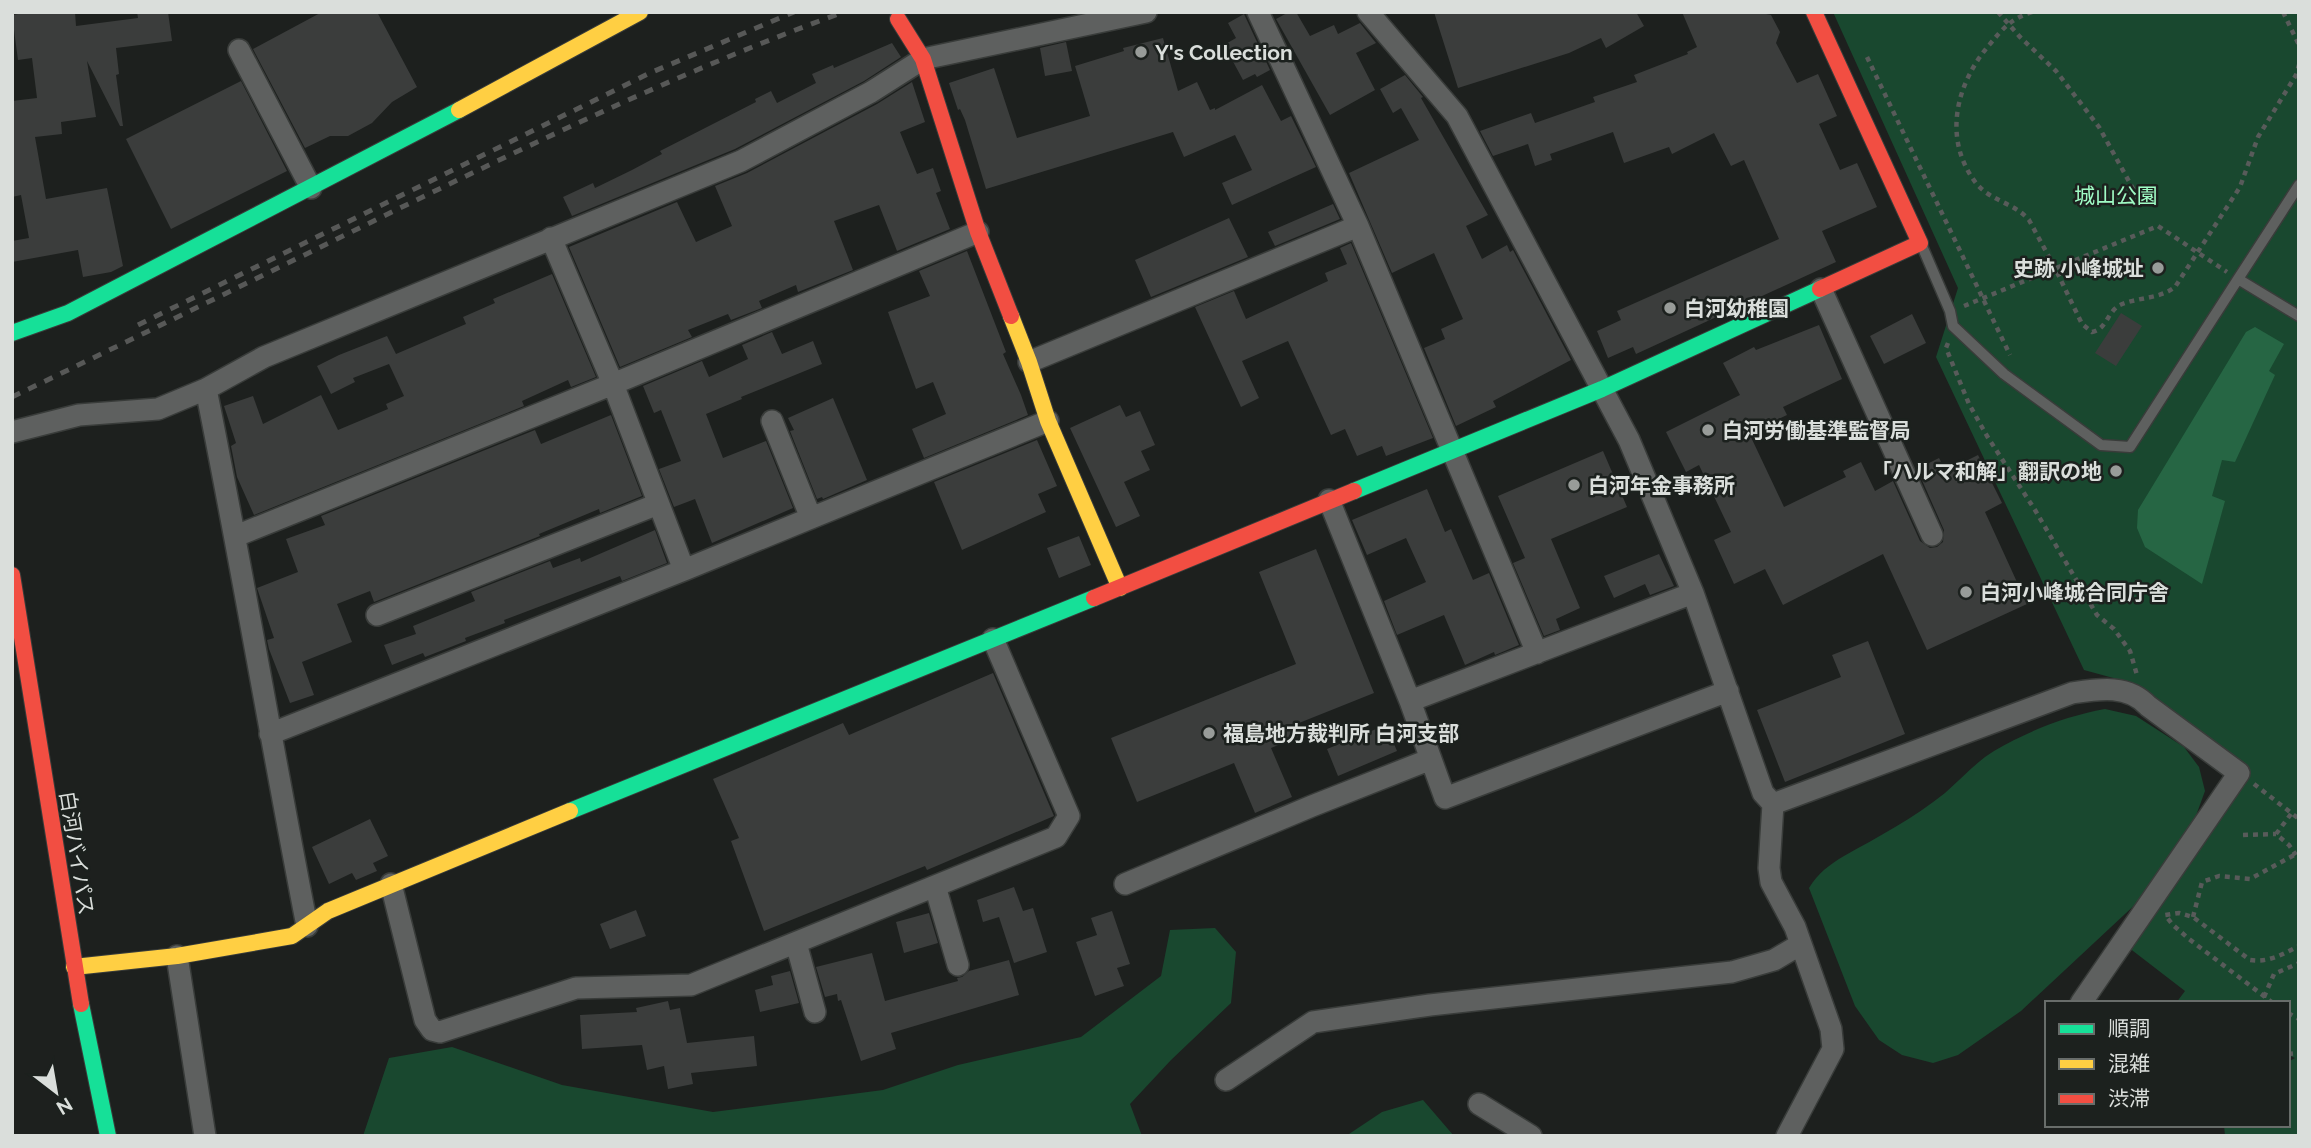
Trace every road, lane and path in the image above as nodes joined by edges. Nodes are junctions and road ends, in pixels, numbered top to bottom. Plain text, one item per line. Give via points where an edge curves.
1 (640, 12) edge
2 (1146, 12) edge
3 (1258, 12) edge
4 (1367, 12) edge
5 (1814, 12) edge
6 (1998, 12) edge
7 (2032, 12) edge
8 (2283, 12) edge
9 (612, 19) edge
10 (898, 19) dead end
11 (2007, 24) junction
12 (2299, 45) edge
13 (1863, 49) dead end
14 (239, 50) dead end
15 (923, 59) junction
16 (2299, 65) edge
17 (2298, 74) edge
18 (2299, 185) edge
19 (311, 188) junction
20 (2142, 205) dead end
21 (1358, 226) junction
22 (978, 232) junction
23 (551, 238) junction
24 (1920, 243) junction
25 (2197, 252) junction
26 (2055, 268) junction
27 (2238, 279) junction
28 (1821, 289) junction
29 (1982, 298) junction
30 (1950, 311) junction
31 (2299, 316) edge
32 (1953, 326) junction
33 (12, 333) edge
34 (2011, 356) dead end
35 (1029, 362) junction
36 (612, 384) junction
37 (206, 389) junction
38 (1602, 389) junction
39 (772, 421) dead end
40 (1048, 421) junction
41 (12, 432) edge
42 (1454, 451) junction
43 (1329, 500) junction
44 (658, 504) junction
45 (811, 518) junction
46 (236, 536) junction
47 (1932, 536) dead end
48 (684, 570) junction
49 (12, 575) edge
50 (1120, 588) junction
51 (1693, 593) junction
52 (377, 615) dead end
53 (993, 639) junction
54 (1536, 653) junction
55 (1728, 691) junction
56 (2140, 697) junction
57 (1410, 701) junction
58 (270, 734) junction
59 (1431, 759) junction
60 (2239, 773) junction
61 (1773, 804) junction
62 (2291, 814) junction
63 (2299, 819) edge
64 (2276, 834) junction
65 (2243, 835) dead end
66 (2297, 855) edge
67 (391, 884) junction
68 (1125, 884) dead end
69 (935, 886) junction
70 (2193, 917) junction
71 (307, 926) junction
72 (796, 943) junction
73 (1801, 944) junction
74 (2299, 946) edge
75 (177, 956) junction
76 (2299, 963) edge
77 (958, 965) dead end
78 (74, 967) junction
79 (2264, 997) junction
80 (2082, 1001) edge
81 (2270, 1001) edge
82 (815, 1012) dead end
83 (1226, 1080) dead end
84 (1479, 1104) dead end
85 (108, 1136) edge
86 (205, 1136) edge
87 (1531, 1136) edge
88 (1787, 1136) edge

1 - 9 main road
2 - 15 street
3 - 21 street
4 - 38 street via 1457,117
5 - 24 main road
6 - 11 path
7 - 11 path
8 - 12 path
9 - 19 main road via 405,140
10 - 15 main road
11 - 20 path via 2056,71 2099,127
11 - 26 path via 1979,56 1963,85 1956,141 1977,185 2023,213
13 - 29 path
14 - 19 street
15 - 22 main road
15 - 23 street via 741,161
16 - 17 path
17 - 25 path via 2258,137 2240,187
18 - 27 lane
19 - 33 main road via 68,313
21 - 35 street
21 - 42 street
22 - 35 main road
22 - 36 street
23 - 36 street
23 - 37 street via 264,357
24 - 28 main road
24 - 30 lane
25 - 26 path via 2158,226
25 - 26 path via 2175,287 2121,305 2096,332 2082,324
25 - 27 path
26 - 29 path
27 - 31 lane
27 - 32 lane via 2130,447 2101,444 2004,373
28 - 38 main road
28 - 47 street
29 - 30 path
29 - 34 path
30 - 32 lane
32 - 56 path via 1946,348 1969,404 2097,615 2130,651
35 - 40 main road
36 - 44 street
36 - 46 street
37 - 41 street via 158,409 79,415
37 - 46 street
38 - 42 main road
38 - 51 street via 1629,440
39 - 45 street
40 - 45 street
40 - 50 main road
42 - 43 main road
42 - 54 street
43 - 50 main road
43 - 57 street
44 - 48 street
44 - 52 street
45 - 48 street
46 - 58 street
48 - 58 street
49 - 78 main road, 白河バイパス
50 - 53 main road
51 - 54 street
51 - 55 street
53 - 67 main road
53 - 69 street via 1069,816 1056,837
54 - 57 street
55 - 59 street via 1445,798
55 - 61 street via 1763,793
56 - 60 street
56 - 61 street via 2110,688 2071,693
57 - 59 street
58 - 71 street
59 - 68 street
60 - 62 path
60 - 80 street
61 - 73 street via 1771,882
62 - 63 path
62 - 64 path
64 - 65 path
64 - 66 path
66 - 70 path via 2250,879 2219,876 2202,882
67 - 71 main road via 328,911
67 - 72 street via 425,1020 440,1032 576,988 691,985
69 - 72 street
69 - 77 street
70 - 74 path via 2250,960 2272,959
70 - 79 path via 2165,915
71 - 75 main road via 276,941
72 - 82 street
73 - 83 street via 1773,960 1732,972 1313,1022
73 - 88 street via 1833,1049
75 - 78 main road
75 - 86 street
76 - 79 path via 2274,974
78 - 85 main road, 白河バイパス
79 - 81 path
84 - 87 street

